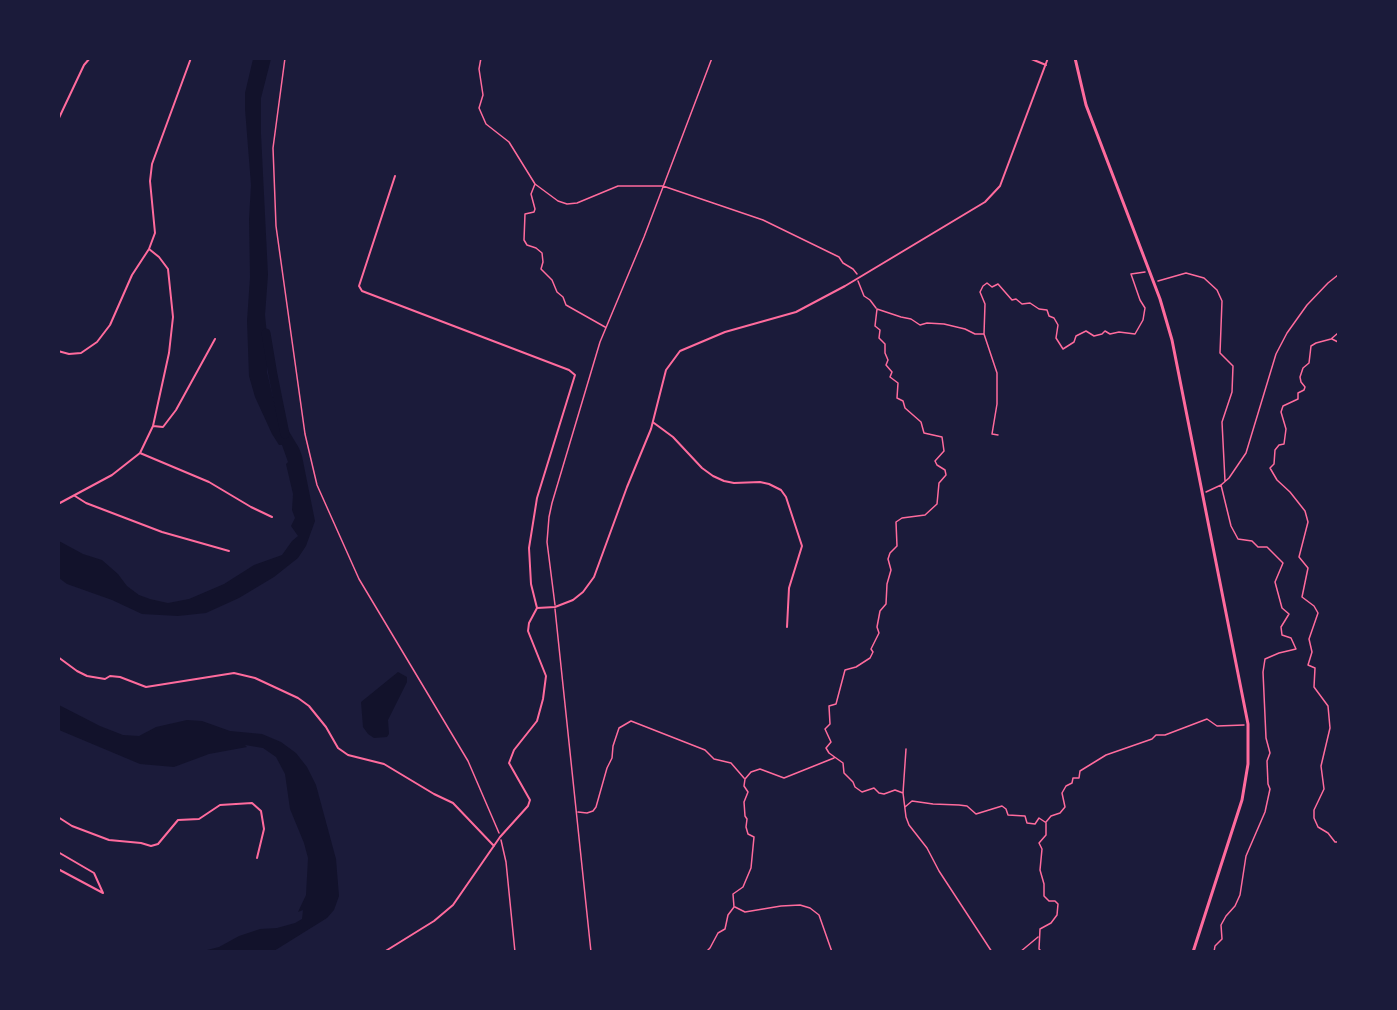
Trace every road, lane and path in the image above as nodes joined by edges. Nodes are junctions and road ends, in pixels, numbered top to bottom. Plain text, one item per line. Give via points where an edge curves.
1 (90, 58) edge
2 (191, 58) edge
3 (285, 58) edge
4 (481, 58) edge
5 (712, 58) edge
6 (1029, 58) edge
7 (1048, 58) edge
8 (1075, 58) edge
9 (1046, 65) junction
10 (58, 120) edge
11 (395, 176) dead end
12 (535, 184) junction
13 (663, 186) junction
14 (148, 249) junction
15 (1149, 271) junction
16 (1338, 275) edge
17 (858, 278) junction
18 (1154, 282) junction
19 (877, 309) junction
20 (606, 328) junction
21 (1338, 333) edge
22 (984, 334) junction
23 (215, 339) dead end
24 (1331, 339) junction
25 (1338, 342) edge
26 (58, 351) edge
27 (654, 422) junction
28 (153, 426) junction
29 (998, 435) dead end
30 (140, 453) junction
31 (1225, 482) junction
32 (1221, 485) junction
33 (1202, 494) junction
34 (75, 496) junction
35 (58, 504) edge
36 (272, 517) dead end
37 (229, 551) dead end
38 (555, 607) junction
39 (537, 608) junction
40 (787, 627) dead end
41 (58, 657) edge
42 (1248, 724) junction
43 (906, 749) dead end
44 (835, 758) junction
45 (745, 779) junction
46 (903, 794) junction
47 (905, 807) junction
48 (577, 812) junction
49 (58, 817) edge
50 (1046, 822) junction
51 (501, 837) junction
52 (1338, 842) edge
53 (494, 846) junction
54 (58, 852) edge
55 (257, 858) dead end
56 (58, 869) edge
57 (734, 907) junction
58 (1039, 936) junction
59 (384, 951) edge
60 (515, 951) edge
61 (591, 951) edge
62 (706, 951) edge
63 (832, 951) edge
64 (992, 951) edge
65 (1020, 951) edge
66 (1042, 951) edge
67 (1193, 951) edge
68 (1214, 951) edge

1 - 10 street
2 - 14 street via 152,164 155,232
3 - 51 path via 273,148 276,226 305,434 317,485 359,579 468,761
4 - 12 path via 483,95 479,108 486,124 509,142
5 - 13 path
6 - 9 street
7 - 9 street
8 - 15 street via 1086,105
9 - 17 street via 1000,186 986,202
11 - 39 street via 359,286 362,291 574,375 537,498 529,548
12 - 13 path via 567,204 618,186
12 - 20 path via 531,194 535,209 525,214 524,240 542,254 541,269 566,305
13 - 17 path via 763,220 839,257
13 - 20 path
14 - 26 street via 110,325 91,348 75,354
14 - 28 street via 168,269 172,317 169,352
15 - 18 street
15 - 22 path via 1131,274 1145,308 1135,334 1105,331 1095,336 1086,331 1063,349 1056,338 1058,325 1047,310 1012,300 998,284 987,284 980,292 985,304
16 - 31 path via 1307,304 1275,354 1246,453
17 - 19 path via 864,296
17 - 27 street via 796,312 725,332 680,351 666,370
18 - 31 path via 1186,273 1204,278 1222,301 1220,353 1233,366 1232,392 1222,422
18 - 33 street via 1176,356
19 - 22 path via 920,325 944,324
19 - 44 path via 875,326 885,344 890,377 898,383 897,398 921,422 924,433 942,437 944,451 935,461 946,475 939,483 937,504 925,515 896,522 897,546 888,559 891,570 886,604 880,611 873,652 856,667 845,670 836,704 829,706 830,724 825,729 831,742 826,748
20 - 38 path via 549,517 547,542
21 - 24 path
22 - 29 path via 997,373 998,404 992,434
23 - 28 street via 171,417 163,427
24 - 25 path
24 - 52 path via 1316,343 1309,350 1309,363 1300,377 1305,387 1298,393 1298,399 1283,406 1284,444 1275,450 1270,468 1305,511 1308,522 1299,557 1308,568 1302,597 1318,613 1309,639 1312,652 1308,665 1315,668 1314,687 1328,706 1330,728 1321,766 1324,789 1314,818 1318,827
27 - 38 street via 594,576 573,600
27 - 40 street via 713,476 734,483 769,484 786,497 802,546 789,588
28 - 30 street
30 - 34 street
30 - 36 street via 209,482
31 - 32 path
32 - 33 path
32 - 68 path via 1238,539 1267,547 1282,563 1275,582 1282,608 1289,614 1281,627 1282,635 1290,638 1296,649 1265,659 1270,789 1265,812 1246,856 1240,895 1221,925 1222,939
33 - 42 street
34 - 35 street
34 - 37 street via 162,532
38 - 39 street
38 - 48 path
39 - 51 street via 528,631 546,676 541,710 509,763 530,800
41 - 53 street via 87,676 120,677 146,687 234,673 255,678 309,706 338,748 348,755 384,764 453,803
42 - 50 path via 1217,726 1207,719 1106,755 1080,771 1079,778 1073,778 1062,793 1065,807
42 - 67 street via 1248,764 1242,800
43 - 46 path
44 - 45 path via 784,778 760,769
44 - 46 path via 843,763 846,777 862,792 874,788 879,793 895,790
45 - 48 path via 730,763 714,759 705,750 631,721 619,728 596,807 587,813
45 - 57 path via 746,827 754,837 751,868 743,887 733,894
46 - 47 path
47 - 50 path via 912,801 959,805 976,814 1002,806 1008,815 1025,816 1027,823 1035,824 1039,818
47 - 64 path via 909,825
48 - 61 path
49 - 55 street via 109,840 152,846 178,820 199,819 220,805 252,803 261,811 264,829
50 - 58 path via 1046,835 1039,843 1040,870 1044,896 1058,904 1057,915 1041,929
51 - 53 street
51 - 60 path
53 - 59 street via 453,905
54 - 56 street via 94,873 103,893
57 - 62 path via 725,929
57 - 63 path via 745,912 781,906 810,908 819,915
58 - 65 path
58 - 66 path

